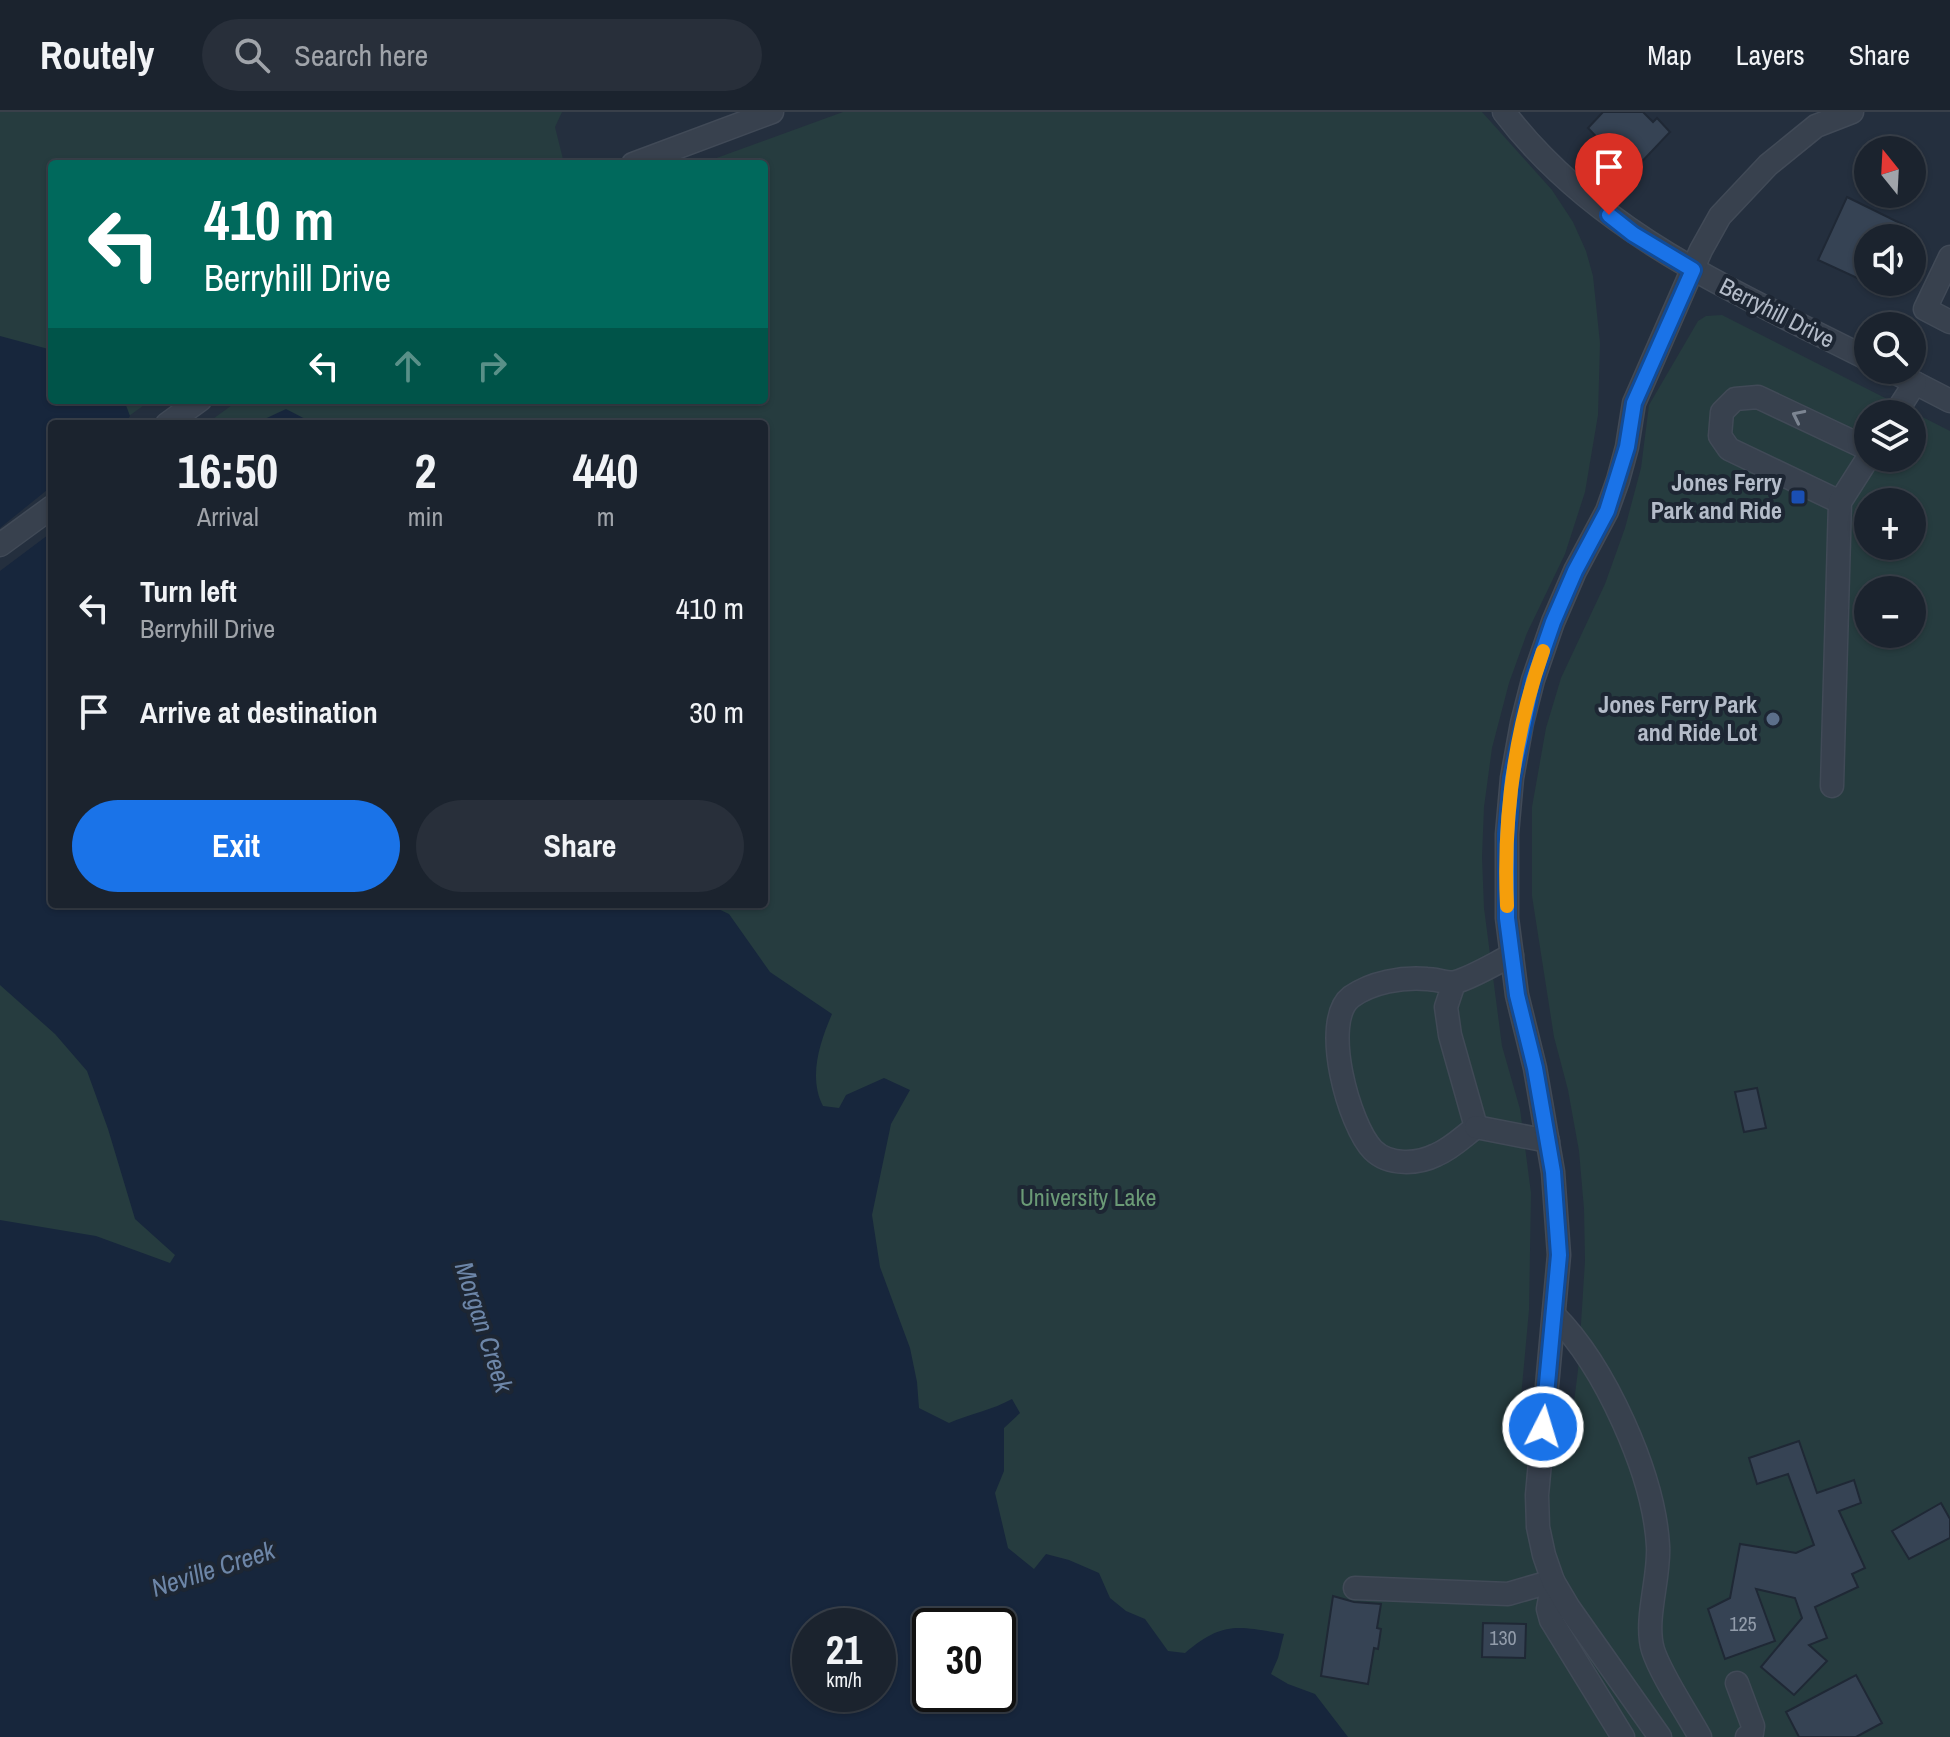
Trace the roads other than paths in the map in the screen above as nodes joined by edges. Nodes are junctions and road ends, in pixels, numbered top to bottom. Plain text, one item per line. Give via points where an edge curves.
1 (772, 112) edge
2 (1504, 112) edge
3 (1852, 112) edge
4 (644, 160) edge
5 (1950, 257) edge
6 (1693, 270) junction
7 (1950, 322) edge
8 (1854, 352) edge
9 (1917, 384) edge
10 (1950, 401) edge
11 (194, 404) edge
12 (172, 420) edge
13 (1854, 442) edge
14 (1859, 472) edge
15 (1840, 502) junction
16 (48, 510) edge
17 (0, 545) edge
18 (1832, 786) dead end
19 (1512, 955) junction
20 (1454, 983) junction
21 (1476, 1127) junction
22 (1548, 1141) junction
23 (1554, 1315) junction
24 (1553, 1581) junction
25 (1355, 1588) dead end
26 (1737, 1683) dead end
27 (1623, 1737) edge
28 (1660, 1737) edge
29 (1700, 1737) edge
30 (1747, 1737) edge

1 - 4 street
2 - 6 street, Berryhill Drive via 1585,196 1633,234
3 - 6 street via 1816,126 1768,165 1720,216
5 - 7 street via 1925,309
6 - 8 street, Berryhill Drive
6 - 19 street via 1634,403 1607,511 1575,571 1533,680 1512,778 1507,834
9 - 10 street
11 - 12 street
13 -> 15 street via 1758,397 1735,399 1722,412 1720,436 1729,449
14 - 15 street
15 - 18 street
16 - 17 street
19 - 20 street
19 - 22 street
20 - 21 street via 1446,1007 1450,1035
20 - 21 street via 1422,978 1366,987 1347,1000 1339,1016 1336,1046 1359,1127 1374,1151 1410,1163 1436,1155
21 - 22 street
22 - 23 street via 1559,1255
23 - 24 street via 1537,1495 1538,1527
23 - 29 street via 1605,1383 1638,1462 1659,1547 1651,1629 1654,1651
24 - 25 street via 1508,1594
24 - 27 street via 1551,1620
24 - 28 street
26 - 30 street via 1753,1726

